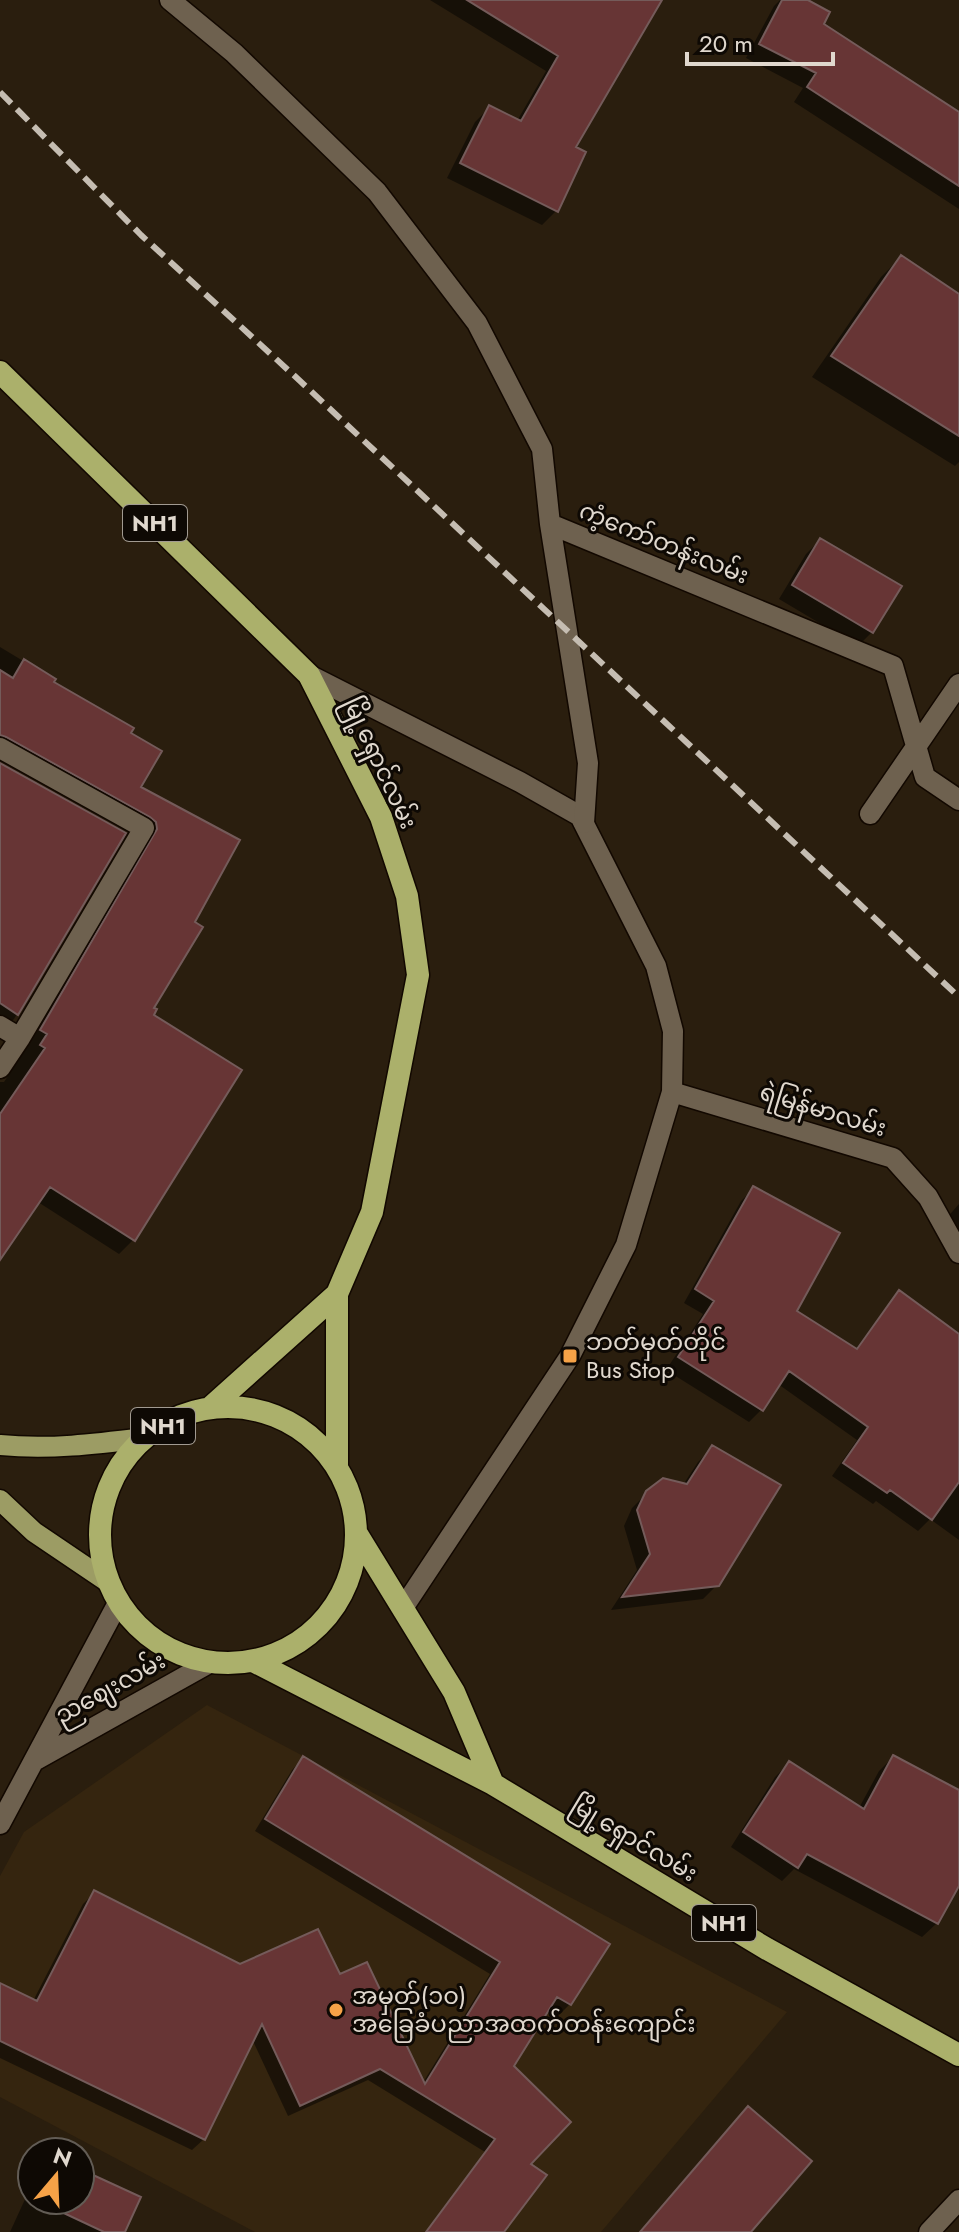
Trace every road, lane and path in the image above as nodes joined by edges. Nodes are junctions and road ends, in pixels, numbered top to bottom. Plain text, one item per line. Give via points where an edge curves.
1 (170, 0) edge
2 (0, 372) edge
3 (550, 524) junction
4 (309, 675) junction
5 (959, 684) edge
6 (916, 744) junction
7 (0, 748) edge
8 (959, 800) edge
9 (870, 814) dead end
10 (584, 823) junction
11 (0, 1026) edge
12 (20, 1038) junction
13 (0, 1068) edge
14 (672, 1092) junction
15 (959, 1253) edge
16 (337, 1294) junction
17 (211, 1407) junction
18 (144, 1438) junction
19 (0, 1445) edge
20 (337, 1467) junction
21 (0, 1500) edge
22 (357, 1534) junction
23 (108, 1582) junction
24 (118, 1603) junction
25 (403, 1608) junction
26 (253, 1661) junction
27 (211, 1662) junction
28 (34, 1761) junction
29 (493, 1784) junction
30 (0, 1824) edge
31 (959, 2055) edge
32 (959, 2200) edge
33 (929, 2232) edge

1 - 3 street via 234,53 377,192 477,323 542,449
2 - 4 highway, မြို့ရှောင်လမ်း / NH1
3 - 6 street, ကံ့ကော်တန်းလမ်း via 893,666
3 - 10 street, ကံ့ကော်တန်းလမ်း via 588,763
4 - 10 street via 520,782
4 - 16 highway, မြို့ရှောင်လမ်း / NH1 via 381,817 407,896 418,975 372,1212
5 - 6 street
6 - 8 street, ကံ့ကော်တန်းလမ်း via 925,777
6 - 9 street
7 - 12 street via 144,828
10 - 14 street via 656,966 673,1031
11 - 12 street
12 - 13 street
14 - 15 street, ရဲမြန်မာလမ်း via 893,1158 928,1197
14 - 25 street via 626,1245 570,1356
16 - 17 highway, မြို့ရှောင်လမ်း / NH1
16 - 20 highway, မြို့ရှောင်လမ်း / NH1
17 - 18 highway, NH1 via 175,1418
17 - 20 highway, NH1 via 248,1408 282,1419 313,1439
18 - 19 main road via 76,1446
18 - 23 highway, NH1 via 118,1467 103,1504 99,1543
20 - 22 highway, NH1 via 352,1499
21 - 23 main road via 34,1532
22 - 25 highway, NH1
22 - 26 highway, NH1 via 349,1578 328,1617 294,1645
23 - 24 highway, NH1
24 - 27 highway, NH1 via 143,1631 175,1652
24 - 28 street, ညဈေးလမ်း
25 - 29 highway, NH1 via 454,1692
26 - 27 highway, NH1
26 - 29 highway, မြို့ရှောင်လမ်း / NH1
27 - 28 street, ညဈေးလမ်း
28 - 30 street, ညဈေးလမ်း
29 - 31 highway, မြို့ရှောင်လမ်း / NH1 via 767,1949
32 - 33 street

